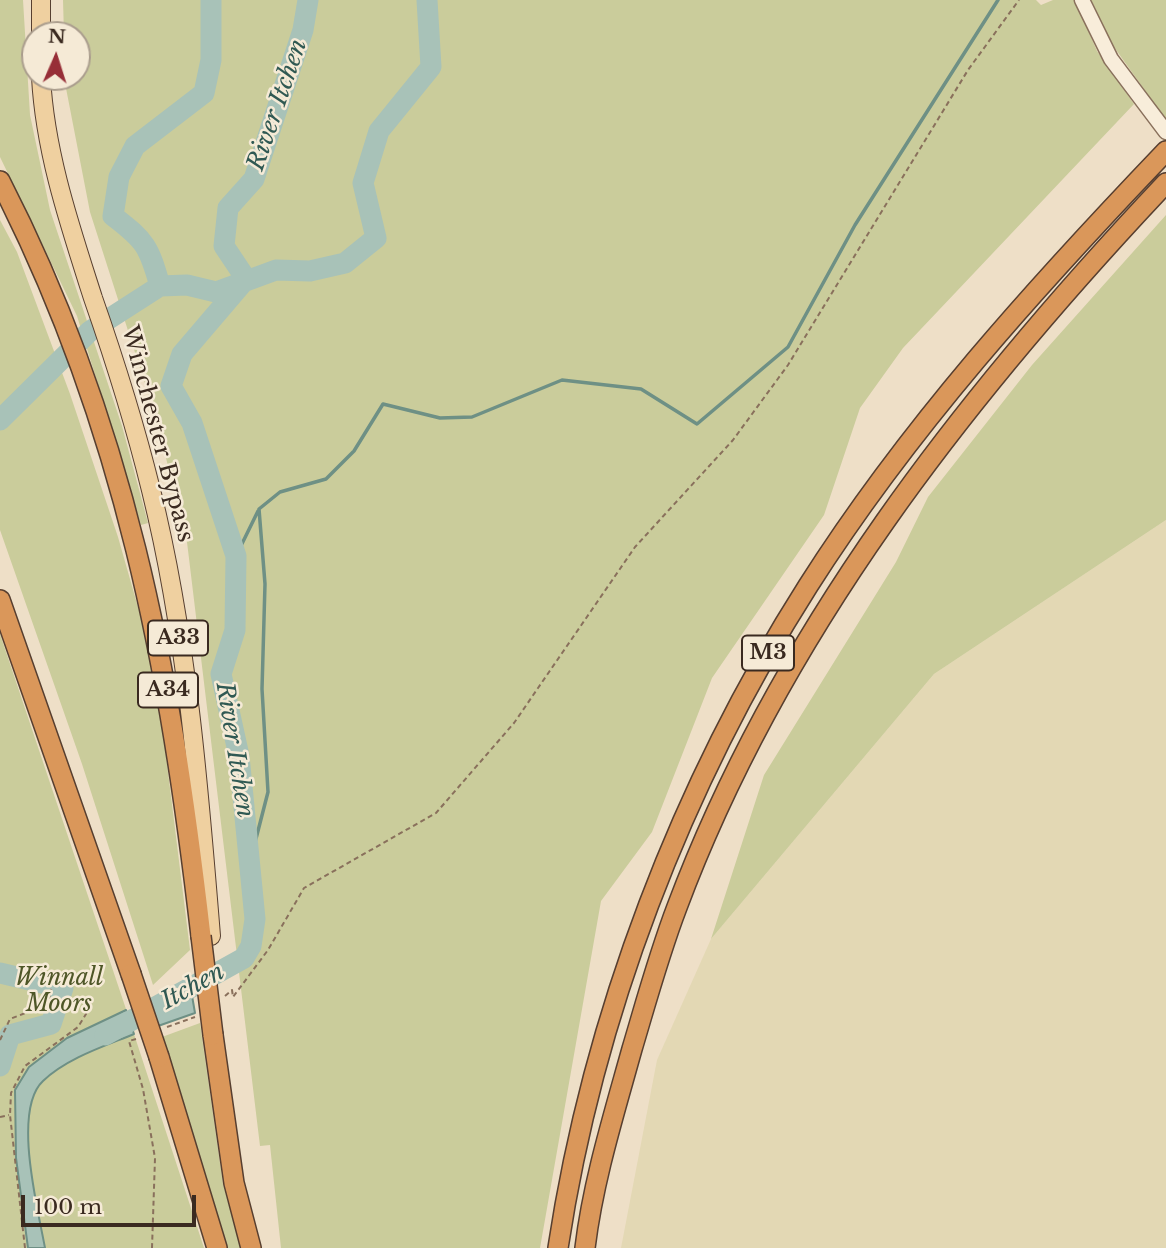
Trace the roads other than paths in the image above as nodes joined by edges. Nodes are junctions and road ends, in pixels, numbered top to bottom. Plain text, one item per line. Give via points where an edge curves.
1 (41, 0) edge
2 (1082, 0) edge
3 (41, 21) edge
4 (43, 91) edge
5 (1166, 132) edge
6 (1163, 154) edge
7 (0, 181) edge
8 (1166, 183) edge
9 (0, 600) edge
10 (206, 936) junction
11 (217, 1248) edge
12 (251, 1248) edge
13 (558, 1248) edge
14 (584, 1248) edge

1 - 3 main road
2 - 5 street via 1111,59
4 - 10 main road, Winchester Bypass / A33 via 53,163 152,492 195,765
6 - 13 highway, M3 via 1049,276 923,425 808,586 770,650 679,832 641,928 580,1129
7 - 10 highway, A34 via 61,314 127,508 174,723
8 - 14 highway, M3 via 1007,359 901,499 829,604 786,681 738,769 677,908 608,1132
9 - 11 highway, bridge via 159,1057
10 - 12 highway, A34, bridge via 213,1035 234,1183

